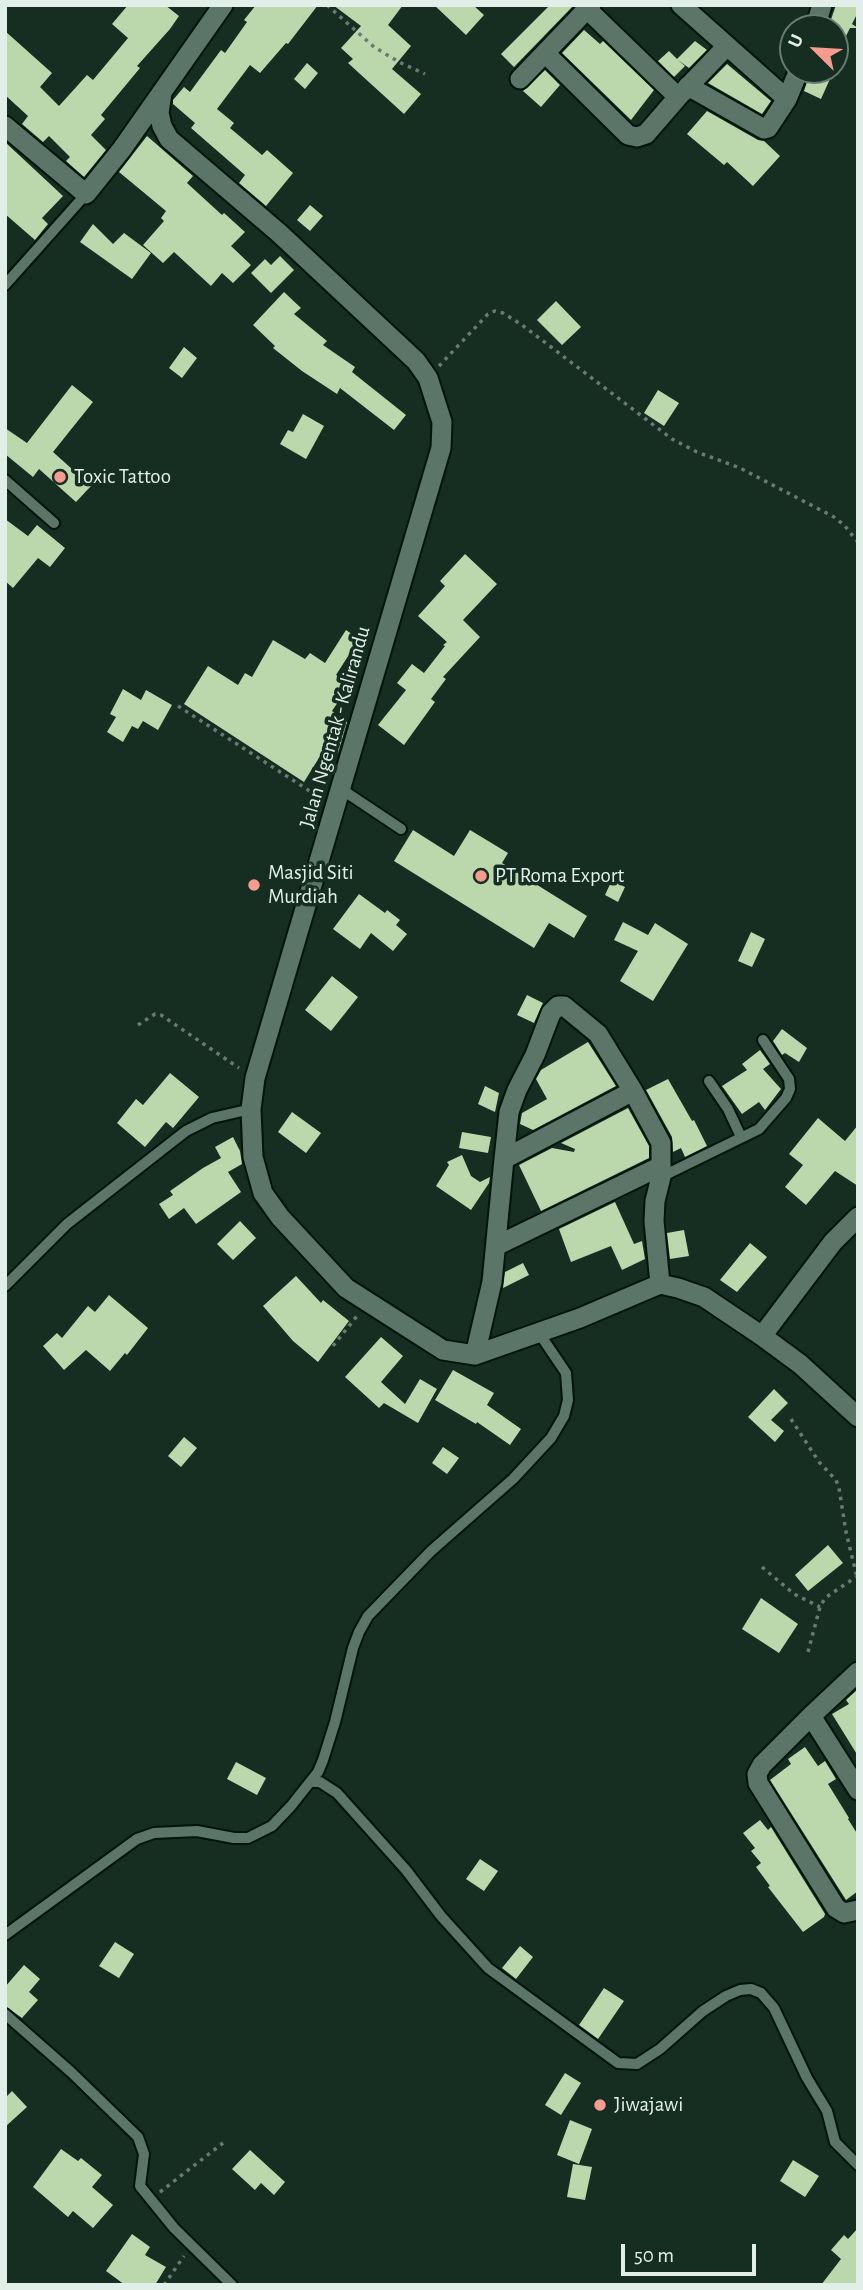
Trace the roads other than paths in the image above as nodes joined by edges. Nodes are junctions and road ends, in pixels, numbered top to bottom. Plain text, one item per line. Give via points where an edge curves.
1 (223, 5) edge
2 (681, 5) edge
3 (589, 7) edge
4 (727, 46) junction
5 (545, 53) junction
6 (520, 79) dead end
7 (793, 84) edge
8 (683, 91) junction
9 (162, 93) junction
10 (787, 99) junction
11 (5, 126) edge
12 (86, 194) junction
13 (5, 285) edge
14 (5, 480) edge
15 (54, 523) dead end
16 (338, 799) junction
17 (401, 829) dead end
18 (763, 1041) dead end
19 (709, 1081) dead end
20 (633, 1091) junction
21 (251, 1109) junction
22 (741, 1137) junction
23 (504, 1159) junction
24 (661, 1172) junction
25 (858, 1216) edge
26 (496, 1246) junction
27 (660, 1284) junction
28 (5, 1286) edge
29 (539, 1333) junction
30 (762, 1336) junction
31 (475, 1355) junction
32 (858, 1417) edge
33 (858, 1672) edge
34 (811, 1716) junction
35 (310, 1782) junction
36 (858, 1790) edge
37 (858, 1910) edge
38 (5, 1935) edge
39 (5, 2014) edge
40 (858, 2165) edge
41 (232, 2285) edge

1 - 9 street
2 - 4 street
3 - 5 street
3 - 8 street
4 - 8 street
4 - 10 street
5 - 6 street
5 - 8 street via 628,135 646,134
7 - 10 street
8 - 10 street via 764,129
9 - 12 street
9 - 16 street, Jalan Ngentak - Kalirandu via 159,113 169,139 279,233 416,361 428,378 442,422 441,448
11 - 12 street
12 - 13 lane
14 - 15 lane
16 - 17 lane
16 - 21 street, Jalan Ngentak - Kalirandu via 255,1079
18 - 22 lane via 785,1070 790,1088 759,1129
19 - 22 lane
20 - 23 street
20 - 23 street via 598,1034 558,1006 509,1112
20 - 24 street via 661,1143
21 - 28 lane via 212,1118 186,1131 67,1224
21 - 31 street, Jalan Ngentak - Kalirandu via 253,1157 263,1193 279,1217 346,1288 443,1350
22 - 24 lane
23 - 26 street
24 - 26 street
24 - 27 street via 654,1221
25 - 30 street
26 - 31 street
27 - 29 street, Jalan Ngentak - Kalirandu
27 - 30 street via 704,1297
29 - 31 street, Jalan Ngentak - Kalirandu
29 - 35 lane via 566,1373 564,1416 551,1438 513,1479 431,1551 368,1616 353,1648 323,1760
30 - 32 street
33 - 34 street
34 - 36 street
34 - 37 street via 762,1765 758,1783 836,1908 844,1913
35 - 38 lane via 272,1826 248,1838 197,1831 154,1833 137,1839
35 - 40 lane via 325,1784 337,1793 488,1968 618,2063 637,2064 726,1996 751,1989 761,1993 774,2008 827,2111 835,2142
39 - 41 lane via 138,2137 144,2154 140,2186

